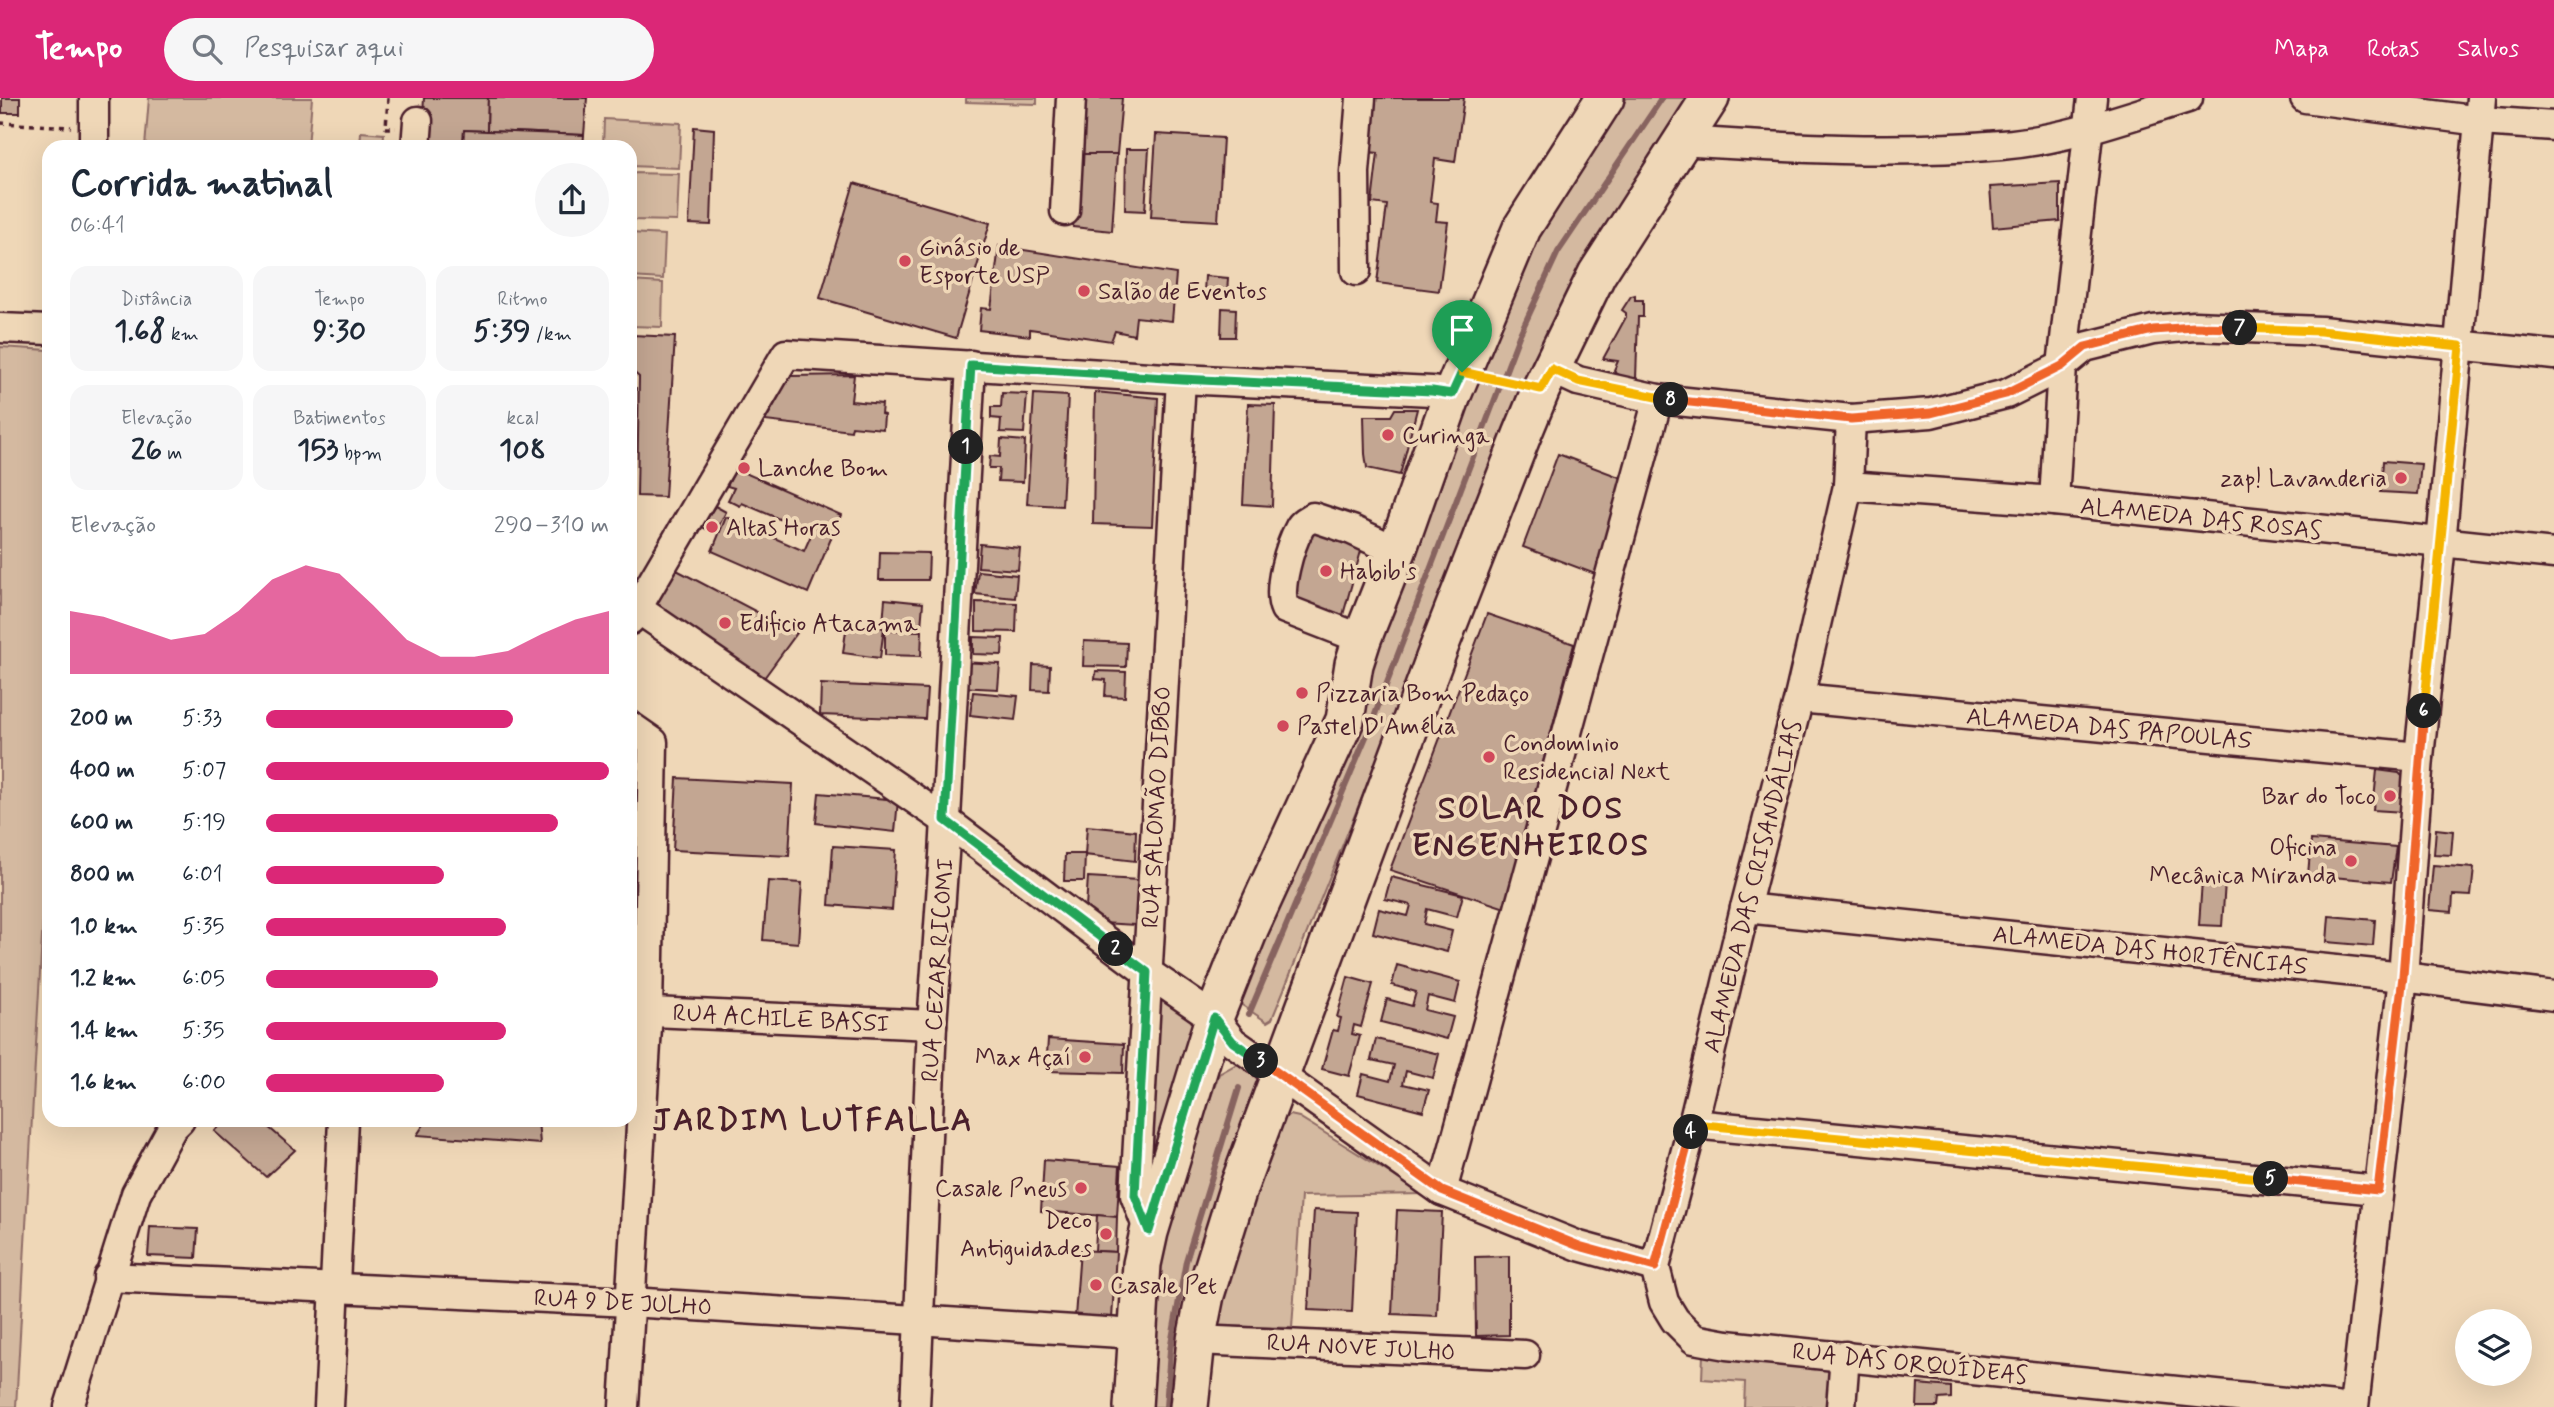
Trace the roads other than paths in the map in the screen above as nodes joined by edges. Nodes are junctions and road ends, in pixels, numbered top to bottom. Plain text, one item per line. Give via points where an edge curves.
1 (94, 98) edge
2 (1071, 98) edge
3 (1361, 98) edge
4 (1605, 98) edge
5 (1710, 98) edge
6 (2092, 98) edge
7 (2188, 98) edge
8 (2305, 98) edge
9 (2480, 109) edge
10 (2554, 126) edge
11 (2088, 129) junction
12 (94, 137) edge
13 (1681, 141) junction
14 (1065, 211) dead end
15 (1356, 271) dead end
16 (0, 328) edge
17 (42, 330) edge
18 (2460, 346) junction
19 (2554, 355) edge
20 (971, 365) junction
21 (2062, 366) junction
22 (1181, 379) junction
23 (1546, 379) junction
24 (1457, 383) junction
25 (1658, 399) junction
26 (1851, 419) junction
27 (1848, 486) junction
28 (2054, 502) junction
29 (2441, 544) junction
30 (1397, 551) junction
31 (2554, 554) edge
32 (637, 610) edge
33 (637, 617) edge
34 (1362, 639) junction
35 (1800, 698) junction
36 (637, 731) edge
37 (2419, 757) junction
38 (945, 820) junction
39 (1745, 908) junction
40 (1147, 972) junction
41 (2403, 976) junction
42 (2554, 996) edge
43 (639, 1011) edge
44 (1214, 1018) junction
45 (932, 1026) junction
46 (1280, 1074) junction
47 (637, 1076) edge
48 (1693, 1124) junction
49 (173, 1127) edge
50 (343, 1127) edge
51 (635, 1127) edge
52 (2378, 1190) junction
53 (1442, 1191) junction
54 (1149, 1231) junction
55 (1655, 1267) junction
56 (108, 1277) junction
57 (334, 1286) junction
58 (630, 1302) junction
59 (919, 1320) junction
60 (1136, 1334) junction
61 (1694, 1339) joint
62 (1196, 1340) junction
63 (1525, 1355) dead end
64 (1845, 1356) junction
65 (2244, 1402) edge
66 (69, 1407) edge
67 (329, 1407) edge
68 (624, 1407) edge
69 (915, 1407) edge
70 (1133, 1407) edge
71 (1189, 1407) edge
72 (1841, 1407) edge
73 (2335, 1407) edge
74 (2354, 1407) edge

1 - 12 street
2 - 14 street
3 - 15 street via 1355,172
4 - 24 main road via 1522,228
5 - 13 main road
6 - 11 street
7 - 11 street
8 - 9 street
9 - 10 street
9 - 18 street
11 - 13 street via 2003,145 1812,150
11 - 21 street
13 - 23 main road via 1597,274
16 - 17 street
18 - 19 street
18 - 21 street via 2320,331 2194,327 2153,330 2085,347
18 - 29 street
20 - 22 street
20 - 32 street via 786,354
20 - 38 street, RUA CEZAR RICOMI
21 - 26 street via 2006,394 1931,413
21 - 28 street
22 - 24 street via 1432,391
22 - 40 street, RUA SALOMÃO DIBBO
23 - 25 street via 1578,381
23 - 46 main road via 1438,650
24 - 30 main road
25 - 26 street
25 - 53 street
26 - 27 street, ALAMEDA DAS CRISANDÁLIAS
27 - 28 street, ALAMEDA DAS ROSAS
27 - 35 street, ALAMEDA DAS CRISANDÁLIAS
28 - 29 street, ALAMEDA DAS ROSAS
29 - 31 street, ALAMEDA DAS ROSAS
29 - 37 street
30 - 34 main road
30 - 34 street via 1313,517 1300,526 1282,591 1285,609
33 - 38 street
34 - 44 main road via 1345,720 1255,916
35 - 37 street, ALAMEDA DAS PAPOULAS
35 - 39 street, ALAMEDA DAS CRISANDÁLIAS
36 - 43 street via 653,742
37 - 41 street
38 - 40 street
38 - 45 street, RUA CEZAR RICOMI
39 - 41 street, ALAMEDA DAS HORTÊNCIAS
39 - 48 street, ALAMEDA DAS CRISANDÁLIAS
40 - 44 street
40 - 54 street, RUA SALOMÃO DIBBO via 1135,1195
41 - 42 street, ALAMEDA DAS HORTÊNCIAS
41 - 52 street
43 - 45 street, RUA ACHILE BASSI
43 - 47 street
44 - 46 street via 1233,1042
44 - 54 main road
45 - 59 street, RUA CEZAR RICOMI
46 - 53 street
46 - 62 main road via 1215,1257
48 - 52 street
48 - 55 street, ALAMEDA DAS CRISANDÁLIAS
49 - 56 street via 136,1194
50 - 57 street
51 - 58 street
52 - 74 street
53 - 55 street via 1579,1246
54 - 60 main road
55 - 61 street, ALAMEDA DAS CRISANDÁLIAS via 1664,1302
56 - 57 street, RUA 9 DE JULHO
56 - 66 street
57 - 58 street, RUA 9 DE JULHO
57 - 67 street
58 - 59 street, RUA 9 DE JULHO
58 - 68 street
59 - 60 street, RUA 9 DE JULHO
59 - 69 street, RUA CEZAR RICOMI
60 - 70 main road
61 - 64 street, RUA DAS ORQUÍDEAS
62 - 63 street, RUA NOVE JULHO
62 - 71 main road
64 - 65 street, RUA DAS ORQUÍDEAS
64 - 72 street
65 - 73 street, RUA DAS ORQUÍDEAS

